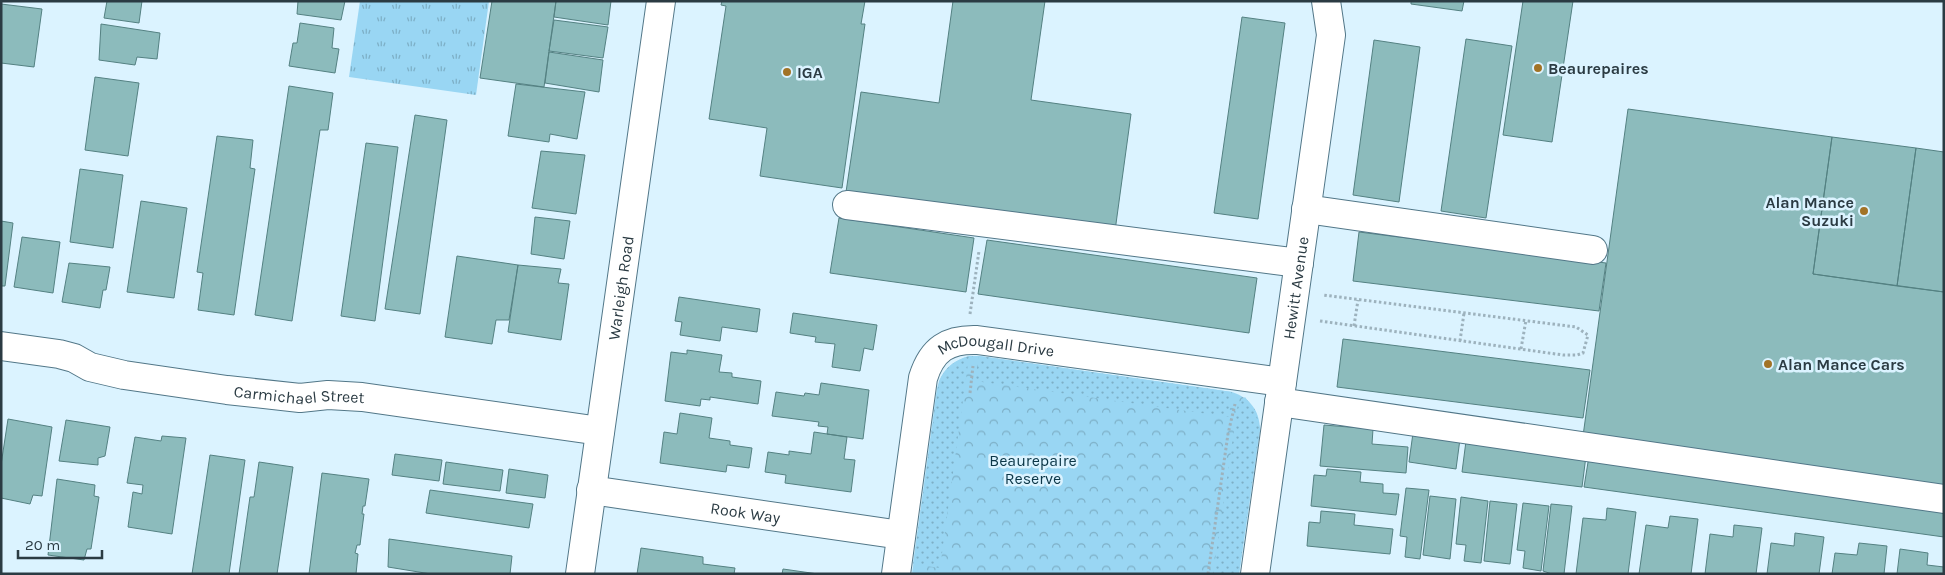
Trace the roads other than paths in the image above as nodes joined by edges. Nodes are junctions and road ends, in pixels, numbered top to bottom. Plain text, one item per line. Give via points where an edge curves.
1 (661, 1) edge
2 (1326, 1) edge
3 (847, 205) dead end
4 (1306, 209) junction
5 (1593, 250) dead end
6 (1299, 263) junction
7 (1, 346) edge
8 (1280, 392) junction
9 (600, 431) junction
10 (591, 490) junction
11 (1944, 499) edge
12 (901, 535) junction
13 (580, 574) edge
14 (896, 574) edge
15 (1255, 574) edge

1 - 9 street, Warleigh Road
2 - 4 street, Hewitt Avenue via 1331,35
3 - 6 street
4 - 5 street
4 - 6 street, Hewitt Avenue
6 - 8 street, Hewitt Avenue
7 - 9 street, Carmichael Street via 59,354 90,367 124,375 227,390 300,398 328,395 362,397
8 - 11 street, McDougall Drive
8 - 12 street, McDougall Drive via 959,340 941,349 927,364
8 - 15 street, Hewitt Avenue
9 - 10 street, Warleigh Road
10 - 12 street, Rook Way
10 - 13 street, Warleigh Road
12 - 14 street, McDougall Drive

